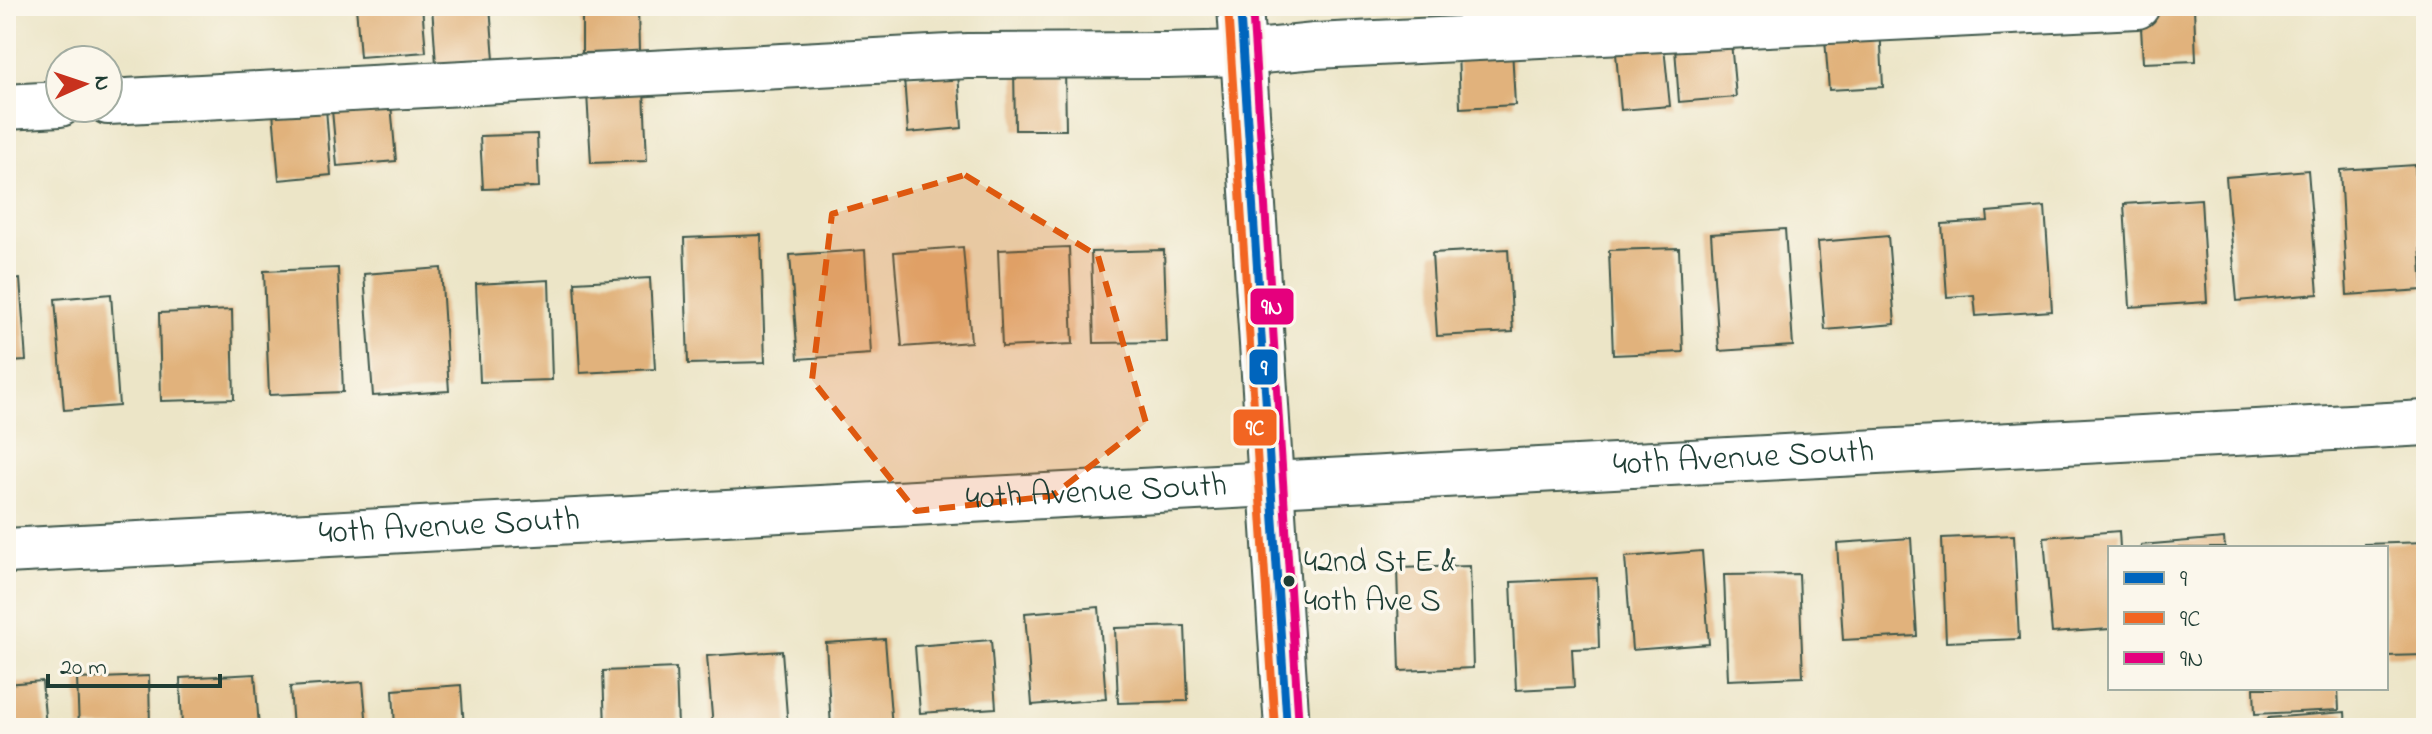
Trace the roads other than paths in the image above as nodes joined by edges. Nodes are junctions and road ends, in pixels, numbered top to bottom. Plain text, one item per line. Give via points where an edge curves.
1 (1240, 6) edge
2 (2137, 6) edge
3 (1243, 53) junction
4 (124, 101) edge
5 (44, 105) edge
6 (6, 107) edge
7 (2426, 423) edge
8 (1270, 485) junction
9 (6, 551) edge
10 (1287, 728) edge

1 - 3 street
2 - 3 street
3 - 4 street via 968,56
3 - 8 street
5 - 6 street
7 - 8 street, 40th Avenue South
8 - 9 street, 40th Avenue South
8 - 10 street

